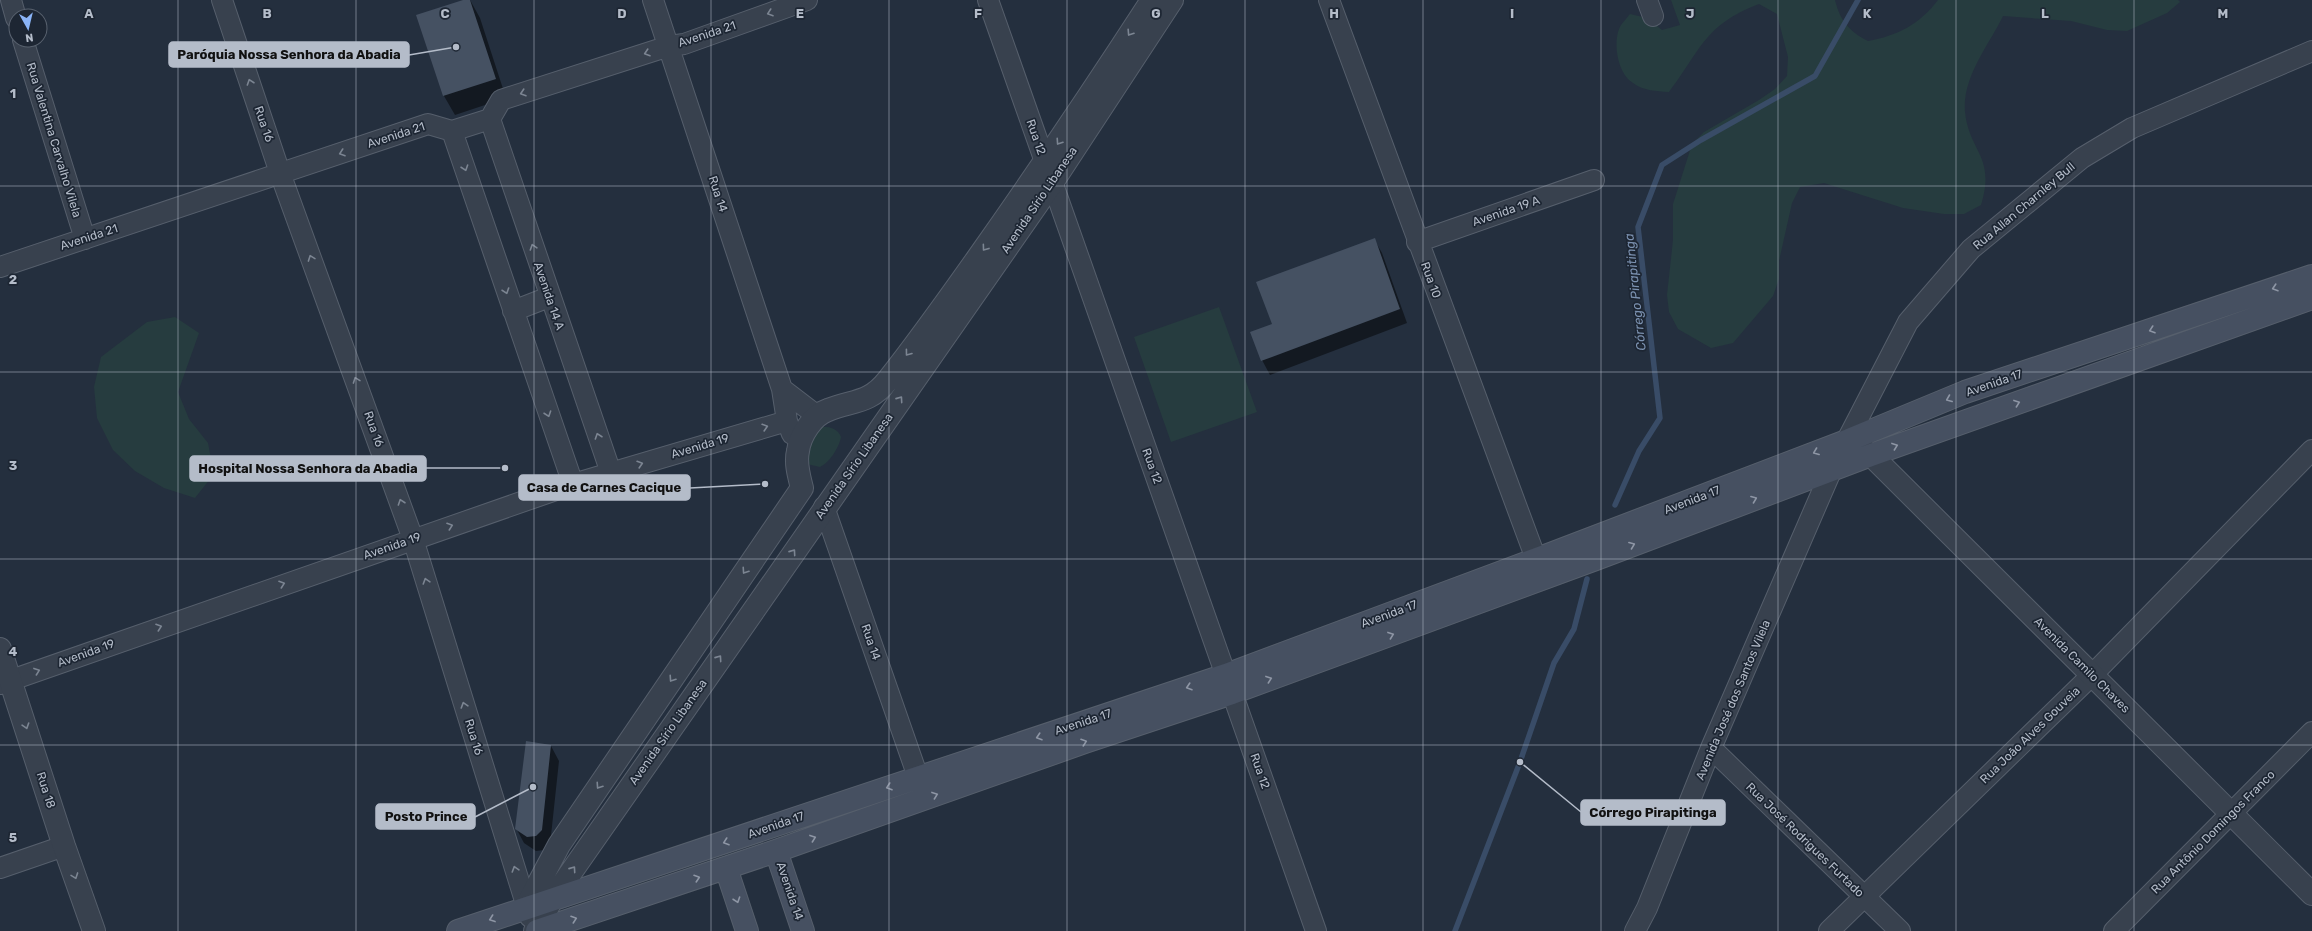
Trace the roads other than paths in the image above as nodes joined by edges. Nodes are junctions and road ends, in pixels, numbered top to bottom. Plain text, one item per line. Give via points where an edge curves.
1 (222, 0) edge
2 (653, 0) edge
3 (807, 0) edge
4 (988, 0) edge
5 (1152, 0) edge
6 (1172, 0) edge
7 (1329, 0) edge
8 (669, 46) junction
9 (25, 48) edge
10 (2312, 51) edge
11 (490, 119) junction
12 (452, 131) junction
13 (1048, 173) junction
14 (280, 174) junction
15 (1594, 180) dead end
16 (85, 239) junction
17 (1417, 242) junction
18 (0, 267) edge
19 (2311, 284) edge
20 (549, 297) junction
21 (2218, 307) junction
22 (513, 311) junction
23 (2225, 329) junction
24 (782, 389) junction
25 (850, 405) junction
26 (816, 415) junction
27 (787, 421) junction
28 (874, 437) junction
29 (1849, 440) junction
30 (2312, 450) edge
31 (798, 451) junction
32 (1871, 455) junction
33 (1832, 469) junction
34 (611, 473) junction
35 (573, 484) junction
36 (802, 488) junction
37 (824, 507) junction
38 (414, 539) junction
39 (1540, 567) junction
40 (0, 649) edge
41 (2092, 675) junction
42 (6, 682) edge
43 (1229, 684) junction
44 (2312, 732) edge
45 (1711, 748) junction
46 (918, 777) junction
47 (2231, 813) junction
48 (64, 846) junction
49 (776, 851) junction
50 (0, 868) edge
51 (726, 868) junction
52 (2312, 894) edge
53 (1862, 896) junction
54 (551, 901) junction
55 (526, 907) junction
56 (94, 931) edge
57 (458, 931) edge
58 (535, 931) edge
59 (747, 931) edge
60 (803, 931) edge
61 (1316, 931) edge
62 (1635, 931) edge
63 (1829, 931) edge
64 (1900, 931) edge
65 (2114, 931) edge

14 -> 1 street, Rua 16
2 - 8 street, Rua 14
3 -> 8 street, Avenida 21 via 684,44
4 - 13 street, Rua 12
5 -> 13 street, Avenida Sírio Libanesa
6 - 13 street, Avenida Sírio Libanesa
7 - 17 street, Rua 10
8 -> 11 street, Avenida 21 via 501,100
8 - 24 street, Rua 14
9 - 16 street, Rua Valentina Carvalho Vilela
10 - 29 street, Rua Allan Charnley Bull via 2132,128 2082,158 1971,249 1908,322
11 - 12 street
20 -> 11 street, Avenida 14 A
12 -> 14 street, Avenida 21 via 428,124
12 -> 22 street
13 -> 25 street, Avenida Sírio Libanesa via 886,382 869,398
28 -> 13 street, Avenida Sírio Libanesa
13 - 43 street, Rua 12
14 - 16 street, Avenida 21
38 -> 14 street, Rua 16
15 - 17 street, Avenida 19 A
16 - 18 street, Avenida 21
17 - 39 street, Rua 10
19 -> 21 main road, Avenida 17
19 - 23 main road, Avenida 17
20 - 22 street
34 -> 20 street, Avenida 14 A
21 - 23 main road
21 -> 29 main road, Avenida 17 via 1965,392
22 -> 35 street
32 -> 23 main road, Avenida 17
24 - 26 street
24 - 27 street, Rua 14
25 - 26 street, Avenida Sírio Libanesa via 828,409
25 - 28 street via 863,407 874,418
26 - 31 street
27 - 31 street, Rua 14
34 -> 27 street, Avenida 19
28 - 37 street, Avenida Sírio Libanesa
29 - 32 street, Avenida Camilo Chaves
29 - 33 street, Rua Allan Charnley Bull
29 -> 39 main road, Avenida 17
30 - 41 street, Rua João Alves Gouveia
31 - 36 street via 798,472
32 - 33 main road, Avenida 17
32 - 41 street, Avenida Camilo Chaves
39 -> 33 main road, Avenida 17
33 - 45 street, Avenida José dos Santos Vilela
34 - 35 street, Avenida 19
38 -> 35 street, Avenida 19
36 - 37 street via 804,498 812,504
36 -> 55 street via 558,845
37 - 46 street, Rua 14
54 -> 37 street, Avenida Sírio Libanesa
42 -> 38 street, Avenida 19
55 -> 38 street, Rua 16
39 - 43 main road, Avenida 17
40 - 42 street, Rua 18
41 - 47 street, Avenida Camilo Chaves
41 - 53 street, Rua João Alves Gouveia
42 -> 48 street, Rua 18
43 -> 46 main road, Avenida 17
49 -> 43 main road, Avenida 17 via 1085,742
43 - 61 street, Rua 12
44 - 47 street, Rua Antônio Domingos Franco
45 - 53 street, Rua José Rodrigues Furtado
45 - 62 street, Avenida José dos Santos Vilela via 1647,908
46 -> 54 main road, Avenida 17
47 - 52 street, Avenida Camilo Chaves
47 - 65 street, Rua Antônio Domingos Franco
48 - 50 street
48 -> 56 street, Rua 18
49 - 51 main road, Avenida 17
49 - 60 main road, Avenida 14
58 -> 51 main road, Avenida 17
51 -> 59 main road
53 - 63 street, Rua João Alves Gouveia
53 - 64 street, Rua José Rodrigues Furtado
54 - 55 main road, Avenida 17
54 - 58 street, Avenida Sírio Libanesa
55 -> 57 main road, Avenida 17
55 - 58 street, Rua 16

